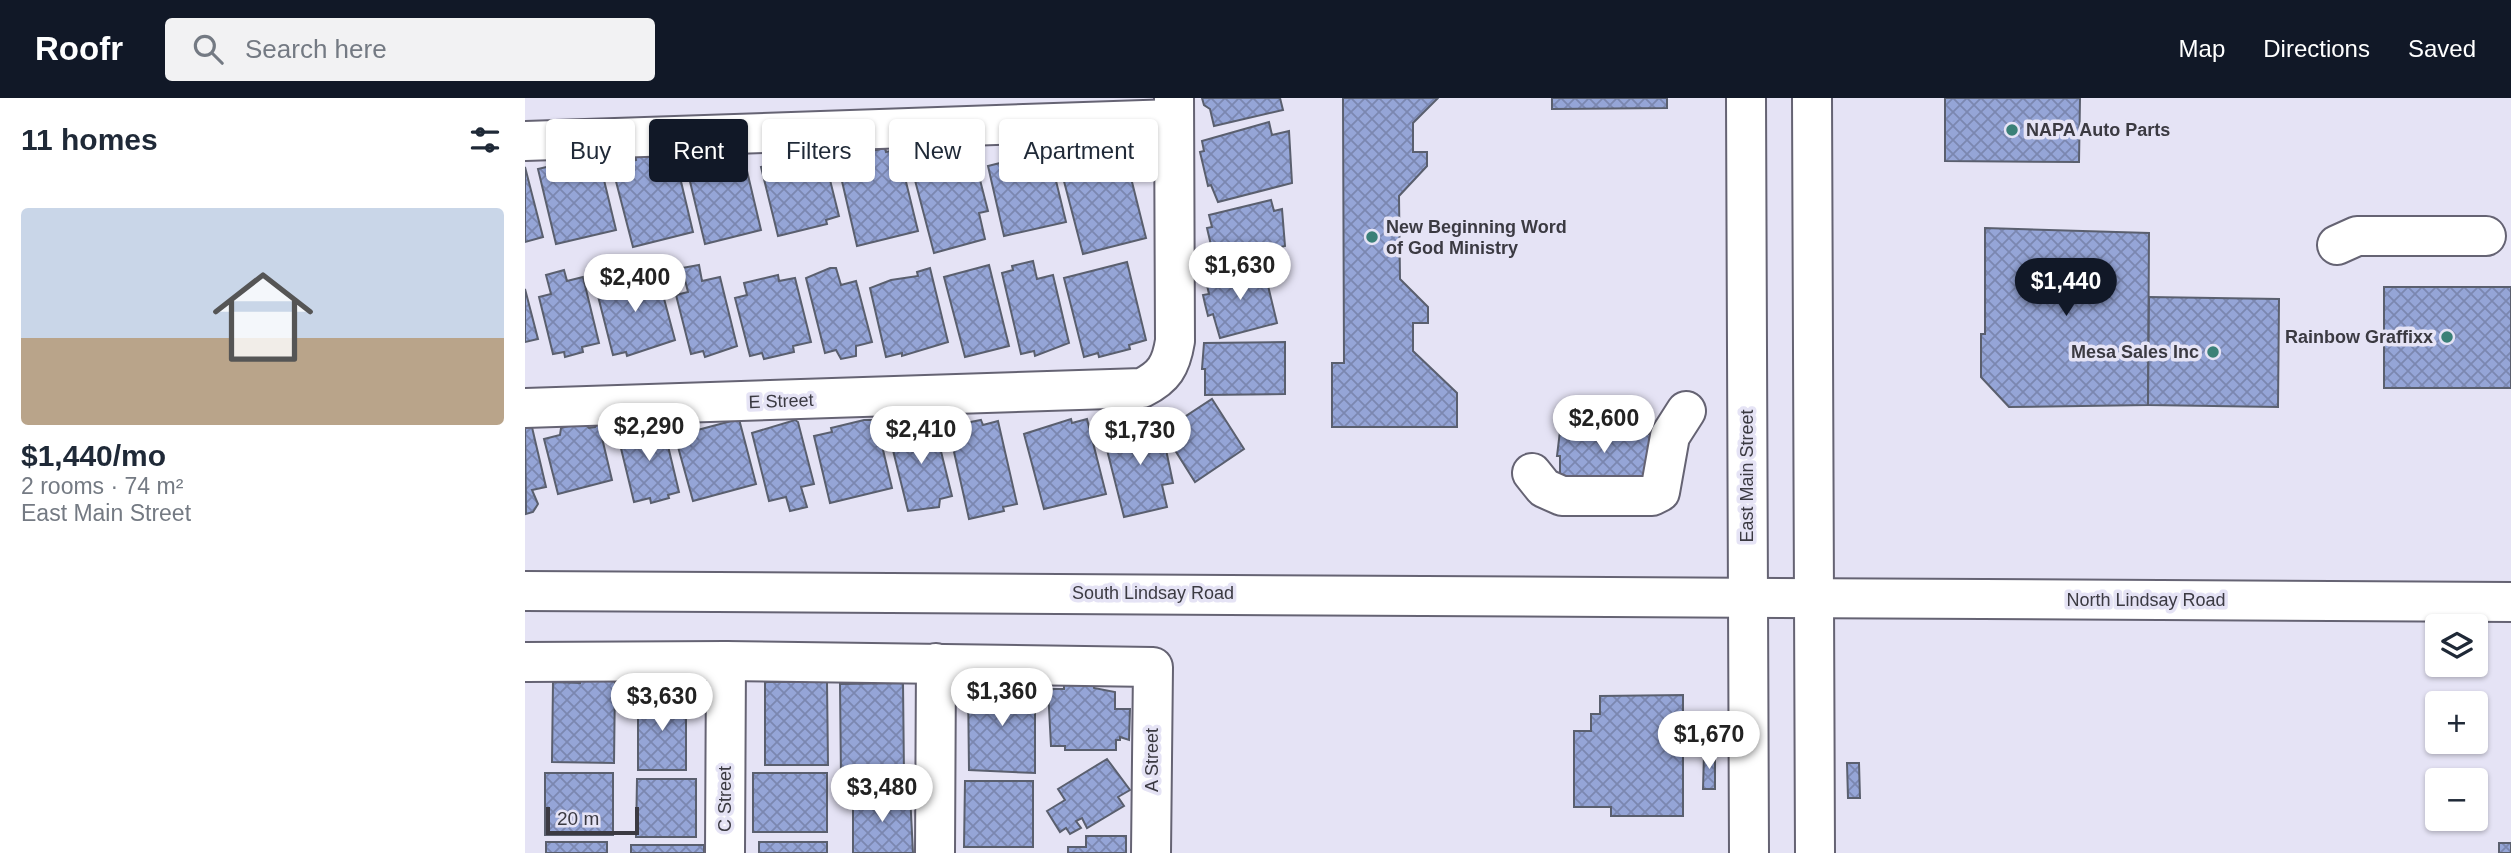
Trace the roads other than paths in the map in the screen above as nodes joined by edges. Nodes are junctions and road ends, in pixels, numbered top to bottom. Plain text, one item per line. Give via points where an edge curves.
1 (1746, 98) edge
2 (1812, 98) edge
3 (1174, 108) edge
4 (525, 141) edge
5 (2486, 236) dead end
6 (2337, 245) dead end
7 (525, 408) edge
8 (1686, 411) dead end
9 (1532, 473) dead end
10 (525, 591) edge
11 (1781, 597) junction
12 (2511, 602) edge
13 (726, 661) junction
14 (525, 662) edge
15 (936, 663) junction
16 (725, 853) edge
17 (935, 853) edge
18 (1151, 853) edge
19 (1749, 853) edge
20 (1815, 853) edge

1 - 11 main road, East Main Street
2 - 11 main road, East Main Street
3 - 4 main road
3 - 7 main road, E Street via 1175,341 1172,362 1161,379 1142,388
5 - 6 main road via 2357,236
8 - 9 main road via 1670,436 1660,492 1652,496 1562,496 1544,488
10 - 11 main road, South Lindsay Road
11 - 12 main road, North Lindsay Road
11 - 19 main road, East Main Street
11 - 20 main road, East Main Street
13 - 14 main road
13 - 15 main road
13 - 16 main road, C Street
15 - 17 main road
15 - 18 main road, A Street via 1153,667

